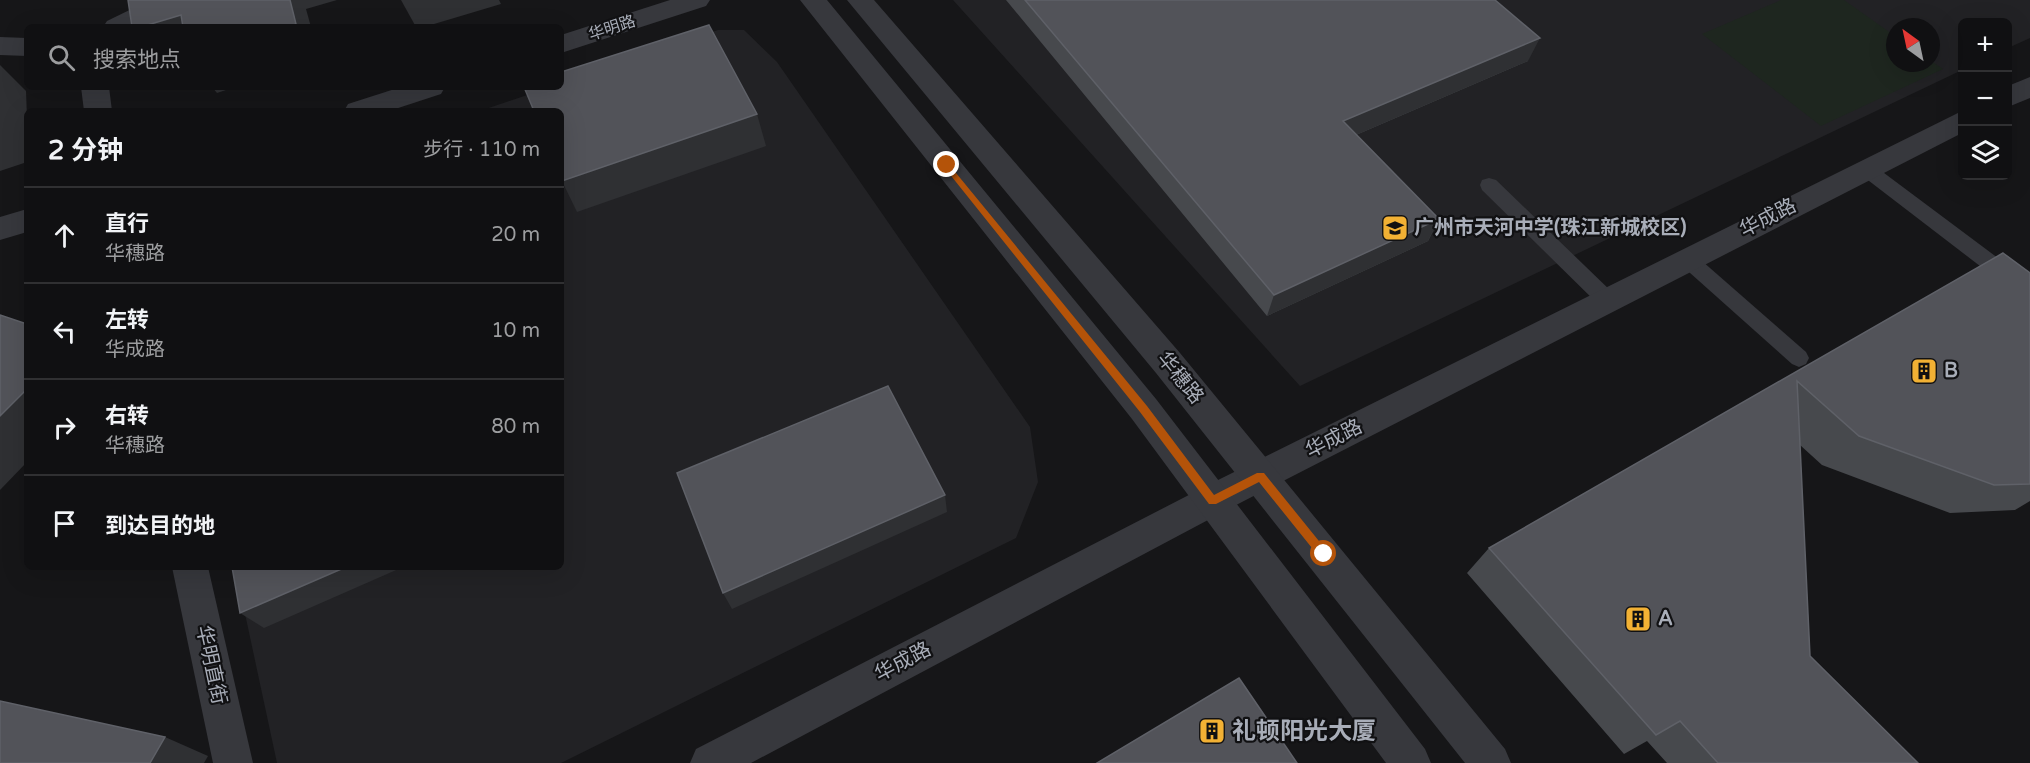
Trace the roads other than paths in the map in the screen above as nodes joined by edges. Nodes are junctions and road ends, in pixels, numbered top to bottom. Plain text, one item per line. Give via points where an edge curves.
1 (170, 0) edge
2 (697, 0) edge
3 (813, 0) edge
4 (860, 0) edge
5 (124, 24) edge
6 (564, 43) edge
7 (0, 46) edge
8 (24, 47) edge
9 (2030, 86) edge
10 (95, 90) edge
11 (422, 90) edge
12 (2012, 95) edge
13 (98, 108) edge
14 (367, 108) edge
15 (1958, 122) edge
16 (1866, 170) junction
17 (1489, 185) dead end
18 (24, 221) edge
19 (0, 229) edge
20 (1687, 259) junction
21 (2030, 293) edge
22 (1607, 300) junction
23 (1799, 358) dead end
24 (1260, 476) junction
25 (1212, 501) junction
26 (191, 570) edge
27 (233, 763) edge
28 (710, 763) edge
29 (1411, 763) edge
30 (1491, 763) edge

1 - 5 street
2 - 6 street, 华明路
3 - 25 street via 1041,279
4 - 24 street, 华穗路
7 - 8 street
9 - 12 street
10 - 13 street
11 - 14 street
15 - 16 street, 华成路
16 - 20 street, 华成路
16 - 21 lane
17 - 22 lane
18 - 19 street
20 - 22 street, 华成路
20 - 23 lane
22 - 24 street, 华成路
24 - 25 street, 华成路
24 - 30 street, 华穗路
25 - 28 street, 华成路
25 - 29 street
26 - 27 street, 华明直街

